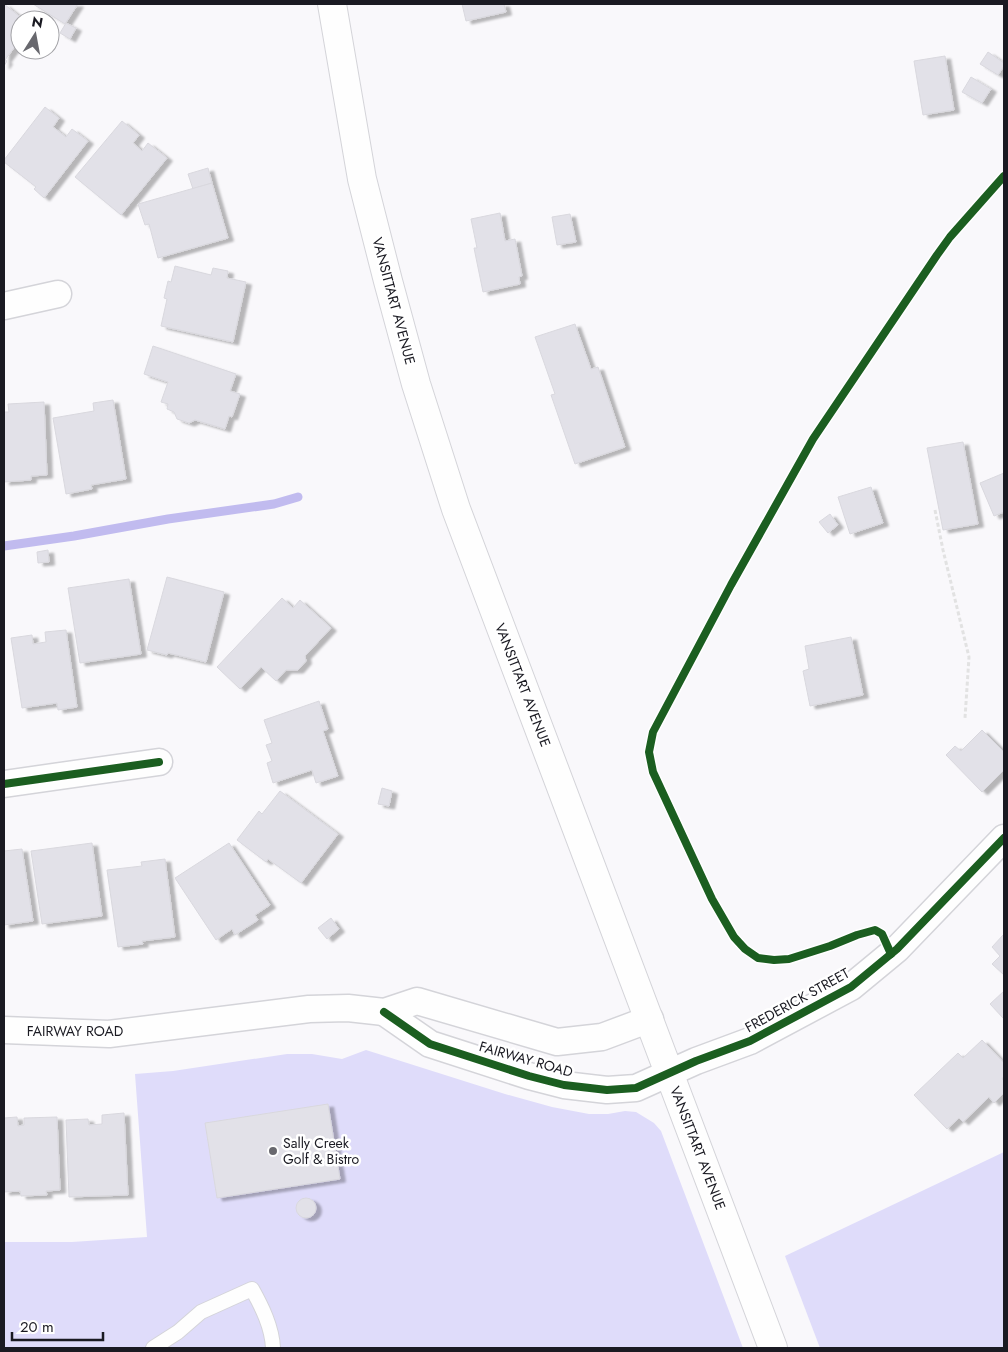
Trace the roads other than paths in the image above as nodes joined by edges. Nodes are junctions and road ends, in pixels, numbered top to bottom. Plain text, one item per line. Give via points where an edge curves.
1 (332, 4) edge
2 (58, 294) dead end
3 (4, 306) edge
4 (159, 762) dead end
5 (4, 784) edge
6 (1004, 838) edge
7 (384, 1012) junction
8 (650, 1020) junction
9 (4, 1030) edge
10 (669, 1073) junction
11 (153, 1348) edge
12 (273, 1348) edge
13 (773, 1348) edge

1 - 8 main road, VANSITTART AVENUE via 362,179 416,384 460,518
2 - 3 street
4 - 5 street
6 - 10 street, FREDERICK STREET via 897,949 852,987 750,1041
7 - 8 street, FAIRWAY ROAD via 417,1002 557,1042 602,1038
7 - 9 street, FAIRWAY ROAD via 348,1008 309,1009 109,1034
7 - 10 street, FAIRWAY ROAD via 430,1044 564,1085 607,1090 636,1088
8 - 10 main road, VANSITTART AVENUE
10 - 13 main road, VANSITTART AVENUE
11 - 12 lane via 201,1312 252,1289 273,1337

